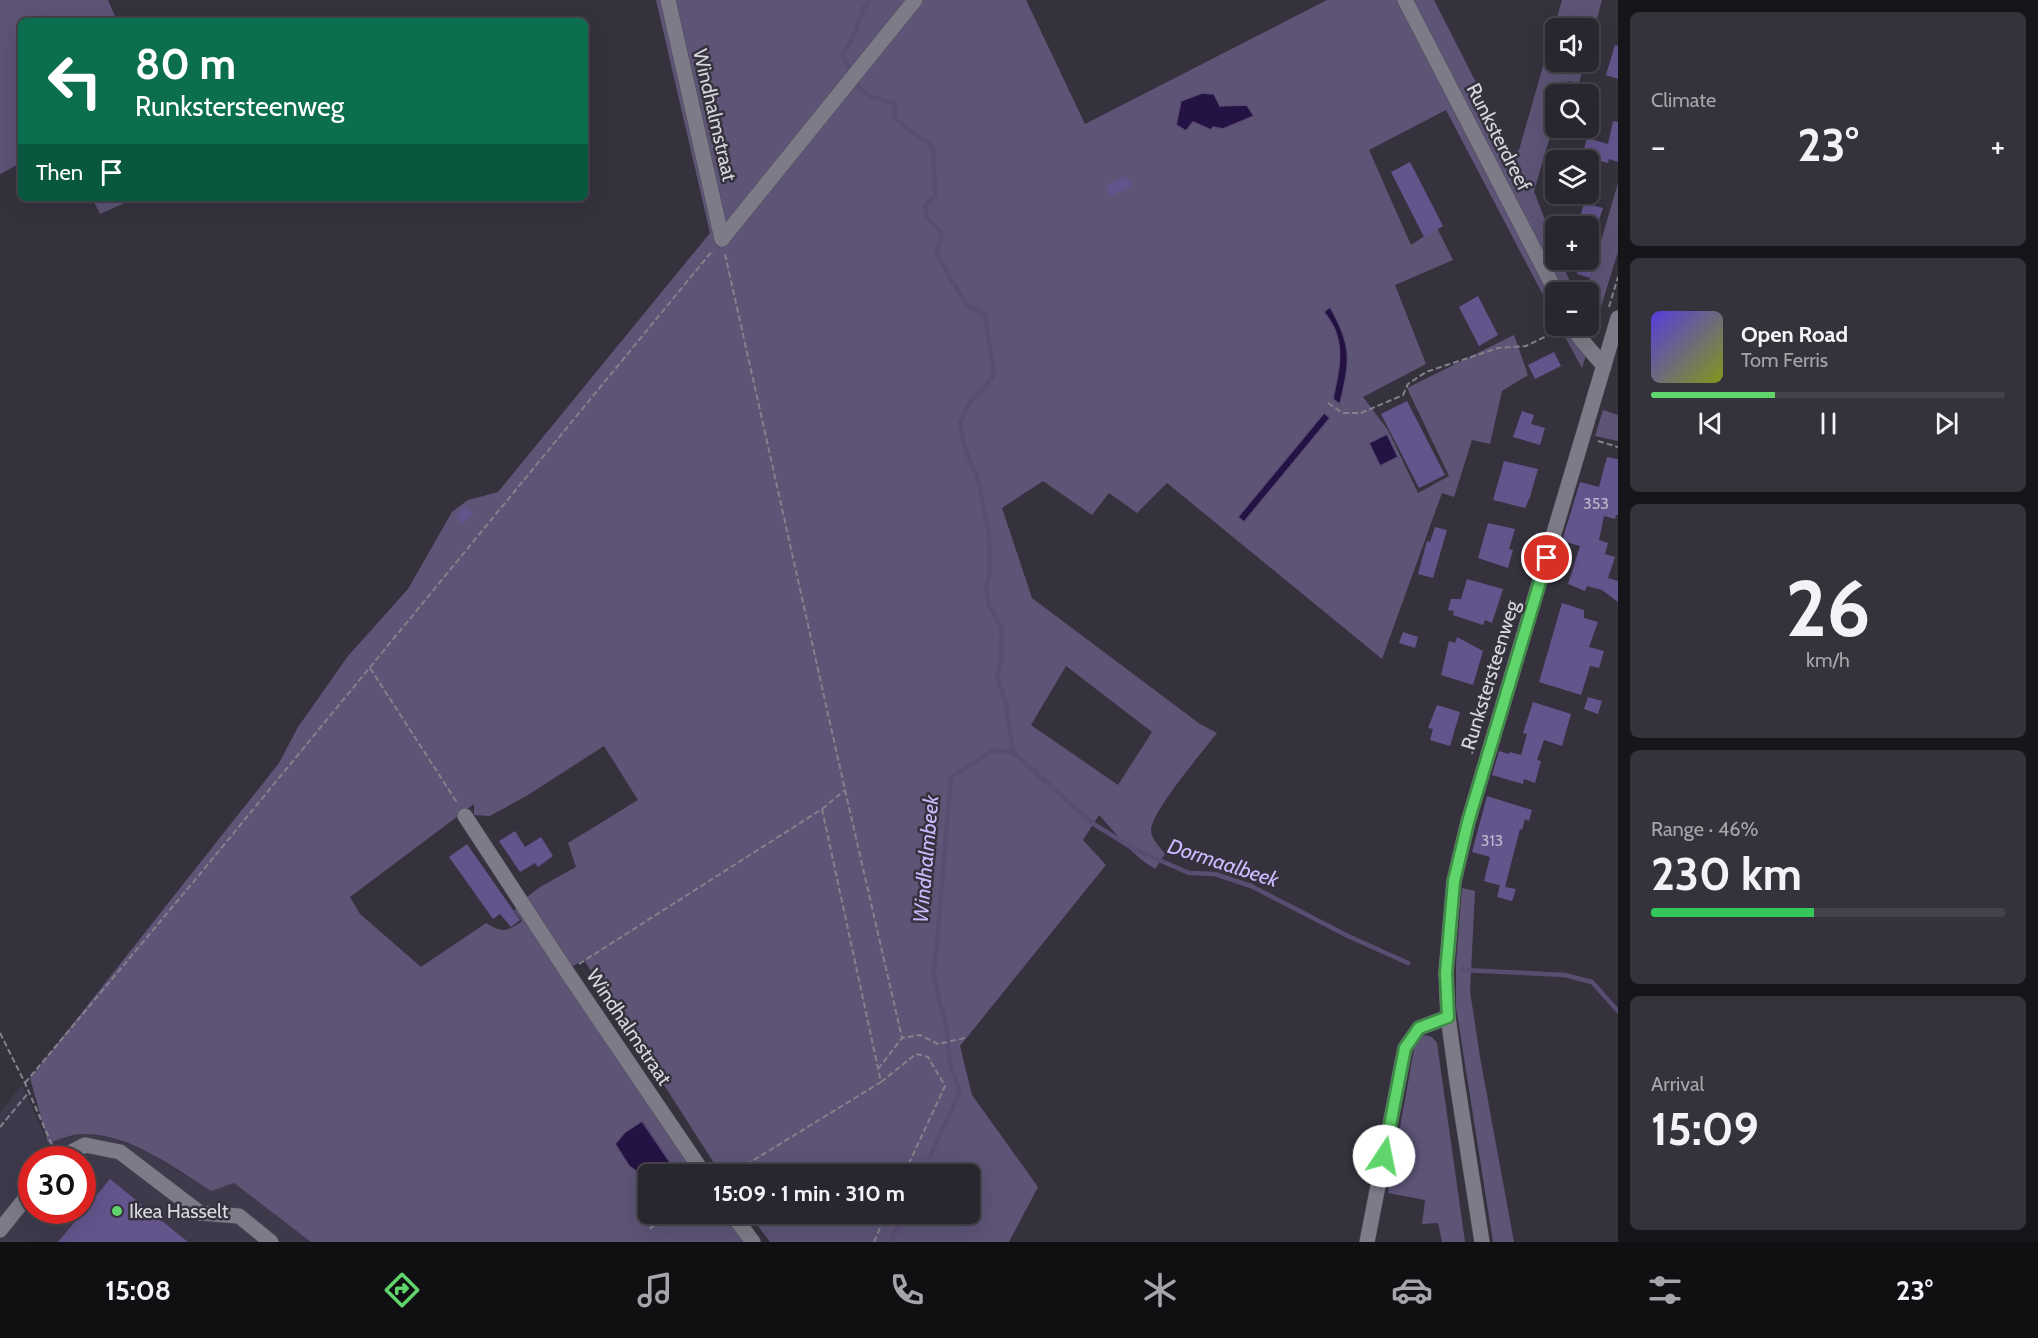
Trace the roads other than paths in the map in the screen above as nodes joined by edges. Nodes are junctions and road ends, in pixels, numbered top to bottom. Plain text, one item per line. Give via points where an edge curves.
1 (668, 0) edge
2 (915, 0) edge
3 (1405, 0) edge
4 (1551, 282) edge
5 (1618, 318) edge
6 (1578, 336) edge
7 (1604, 366) junction
8 (465, 816) road end
9 (1448, 1017) junction
10 (96, 1147) edge
11 (697, 1164) edge
12 (18, 1208) edge
13 (740, 1224) edge
14 (0, 1230) edge
15 (271, 1242) edge
16 (753, 1242) edge
17 (1367, 1242) edge
18 (1482, 1242) edge

1 - 2 street, Windhalmstraat via 722,239
3 - 4 street, Runksterdreef
5 - 7 street, Runkstersteenweg
6 - 7 street
7 - 9 street, Runkstersteenweg via 1471,811 1454,881 1446,973
8 - 11 street, Windhalmstraat
9 - 17 street via 1419,1028 1405,1048
9 - 18 street, Runkstersteenweg
10 - 15 street via 120,1152 200,1213 239,1216
12 - 14 street
13 - 16 street

